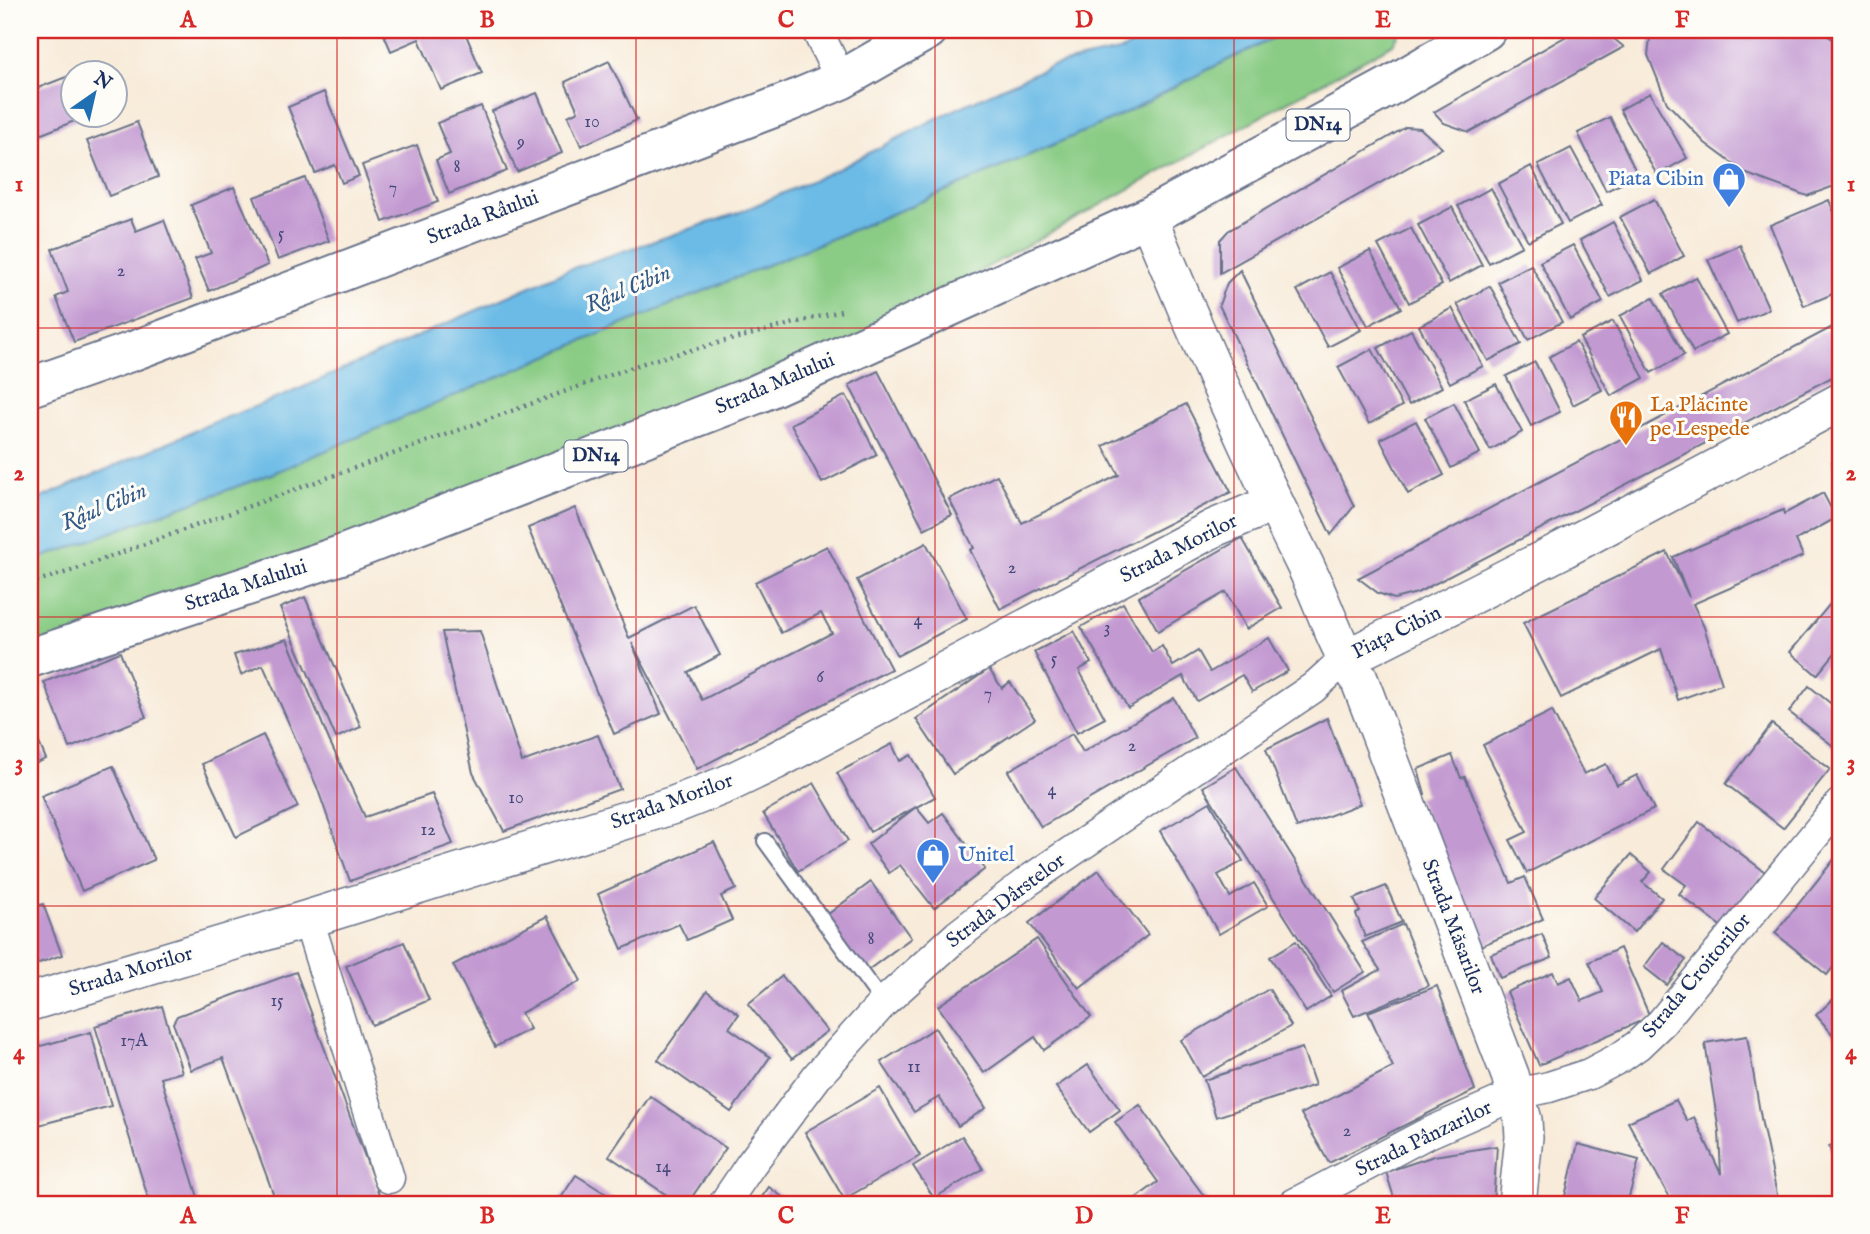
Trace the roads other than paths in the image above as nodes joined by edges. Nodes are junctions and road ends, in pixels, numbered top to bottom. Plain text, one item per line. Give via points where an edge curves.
1 (817, 30) edge
2 (928, 30) edge
3 (1486, 30) edge
4 (841, 80) junction
5 (1147, 217) junction
6 (30, 387) edge
7 (1840, 402) edge
8 (1274, 503) junction
9 (30, 658) edge
10 (1345, 659) junction
11 (1840, 804) edge
12 (765, 841) dead end
13 (308, 919) junction
14 (30, 1002) edge
15 (883, 1003) junction
16 (1517, 1094) junction
17 (389, 1178) dead end
18 (724, 1204) edge
19 (1294, 1204) edge
20 (1517, 1204) edge

1 - 4 street
2 - 4 main road, Strada Râului
3 - 5 main road, Strada Malului / DN14
4 - 6 main road, Strada Râului
5 - 8 street, Piața Cibin
5 - 9 main road, Strada Malului / DN14 via 757,394 341,555
7 - 10 street, Piața Cibin
8 - 10 street, Piața Cibin
8 - 13 street, Strada Morilor via 1214,528 727,784
10 - 15 street, Strada Dârstelor via 1312,688 1028,881 958,935
10 - 16 street, Strada Măsarilor via 1359,679
11 - 16 street, Strada Croitorilor via 1662,1022 1638,1045 1589,1074
12 - 15 lane
13 - 14 street, Strada Morilor
13 - 17 street
15 - 18 street, Strada Dârstelor via 818,1075
16 - 19 street, Strada Pânzarilor via 1424,1135
16 - 20 street, Strada Măsarilor via 1524,1137

